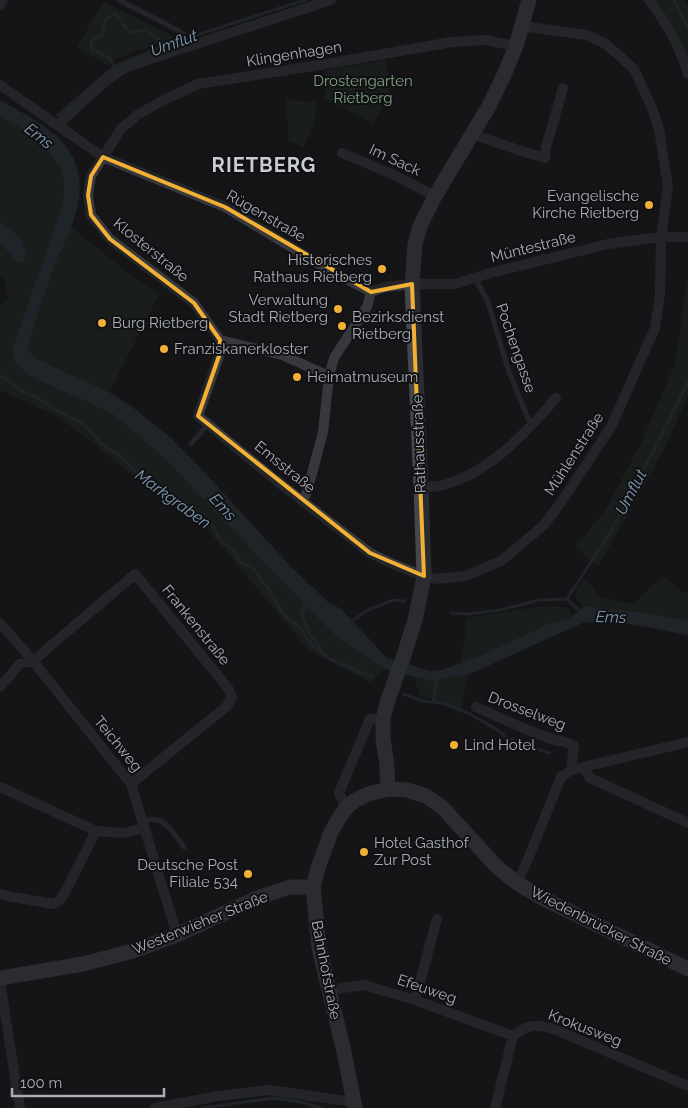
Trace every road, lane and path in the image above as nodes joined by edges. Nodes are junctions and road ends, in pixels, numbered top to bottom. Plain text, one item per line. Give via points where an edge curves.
1 (4, 0) edge
2 (119, 0) edge
3 (331, 0) edge
4 (529, 0) edge
5 (649, 0) edge
6 (0, 5) edge
7 (522, 26) junction
8 (188, 45) junction
9 (516, 46) junction
10 (688, 74) edge
11 (0, 85) edge
12 (563, 88) dead end
13 (57, 125) junction
14 (472, 134) junction
15 (342, 153) dead end
16 (103, 157) junction
17 (435, 196) junction
18 (661, 237) junction
19 (688, 237) edge
20 (475, 278) junction
21 (412, 284) junction
22 (371, 292) junction
23 (220, 340) junction
24 (329, 376) junction
25 (556, 398) dead end
26 (208, 424) junction
27 (531, 427) junction
28 (191, 444) dead end
29 (421, 487) junction
30 (303, 501) junction
31 (424, 576) junction
32 (0, 623) edge
33 (33, 661) junction
34 (0, 688) edge
35 (476, 707) dead end
36 (383, 719) junction
37 (688, 742) edge
38 (584, 767) junction
39 (571, 770) junction
40 (131, 784) junction
41 (0, 787) edge
42 (388, 789) junction
43 (346, 808) junction
44 (688, 823) edge
45 (144, 825) junction
46 (96, 831) junction
47 (184, 847) dead end
48 (517, 883) junction
49 (312, 887) junction
50 (0, 894) edge
51 (437, 919) dead end
52 (177, 936) junction
53 (688, 969) edge
54 (0, 978) edge
55 (0, 982) edge
56 (329, 990) junction
57 (415, 1000) junction
58 (513, 1036) junction
59 (688, 1086) edge
60 (355, 1105) edge
61 (20, 1108) edge
62 (155, 1108) edge
63 (495, 1108) edge

1 - 6 street
2 - 8 lane via 179,31
3 - 8 street
4 - 7 main road, Rathausstraße
5 - 10 street via 663,18
7 - 9 main road, Rathausstraße
7 - 18 street, Mühlenstraße via 587,35 606,44 634,69 659,129 668,187
8 - 13 street via 126,67
9 - 14 main road, Rathausstraße via 489,106
9 - 16 street, Klingenhagen via 485,40 452,42 198,84 137,115 121,129
11 - 13 street
12 - 14 street via 545,158
13 - 16 street
14 - 17 main road, Rathausstraße
15 - 17 street, Im Sack
16 - 22 street, Rügenstraße via 225,207
16 - 23 street, Klosterstraße via 92,176 88,195 90,215 110,239 194,303
17 - 21 main road, Rathausstraße via 416,239
18 - 19 street, Müntestraße
18 - 20 street, Müntestraße via 608,244
18 - 31 street, Mühlenstraße via 656,328 611,427 562,501 544,525 501,561 466,576 437,579
20 - 21 street, Müntestraße via 455,284
20 - 27 lane, Pochengasse via 488,302 508,368
21 - 22 street
21 - 29 main road, Rathausstraße
22 - 24 street via 367,307 334,358
23 - 24 street via 282,355
23 - 26 street via 219,356 198,416
24 - 30 street via 323,432
25 - 27 street
26 - 28 lane
26 - 30 street, Emsstraße
27 - 29 street via 494,459 469,475 443,485
29 - 31 main road, Rathausstraße
30 - 31 street, Emsstraße via 370,553
31 - 36 main road, Rathausstraße via 415,620
32 - 33 street, Teichweg
33 - 34 street via 20,664
33 - 40 street, Teichweg
33 - 40 street, Frankenstraße via 135,574 222,680 232,696 227,706
35 - 39 street, Drosselweg via 574,746
36 - 42 main road, Rathausstraße
36 - 43 street via 370,719 339,793
37 - 38 street
38 - 39 street
38 - 44 street via 590,778
39 - 48 street via 561,777
40 - 45 street, Teichweg
41 - 46 street
42 - 43 main road, Wiedenbrücker Straße via 368,794
42 - 48 main road, Wiedenbrücker Straße via 407,790 442,806 497,867
43 - 49 main road, Bahnhofstraße via 331,832
45 - 46 street via 124,833
45 - 47 lane via 153,819 162,821
45 - 52 street, Teichweg
46 - 50 street via 60,900 53,904
48 - 53 main road, Wiedenbrücker Straße
49 - 52 main road, Westerwieher Straße via 290,887 257,898
49 - 56 main road, Bahnhofstraße via 319,948
51 - 57 street
52 - 54 main road, Westerwieher Straße via 84,964
55 - 61 street
56 - 57 street, Efeuweg via 364,985
56 - 60 main road, Bahnhofstraße
57 - 58 street, Efeuweg
58 - 59 street, Krokusweg via 524,1028 538,1025 551,1028
58 - 63 street
60 - 62 street via 270,1090

